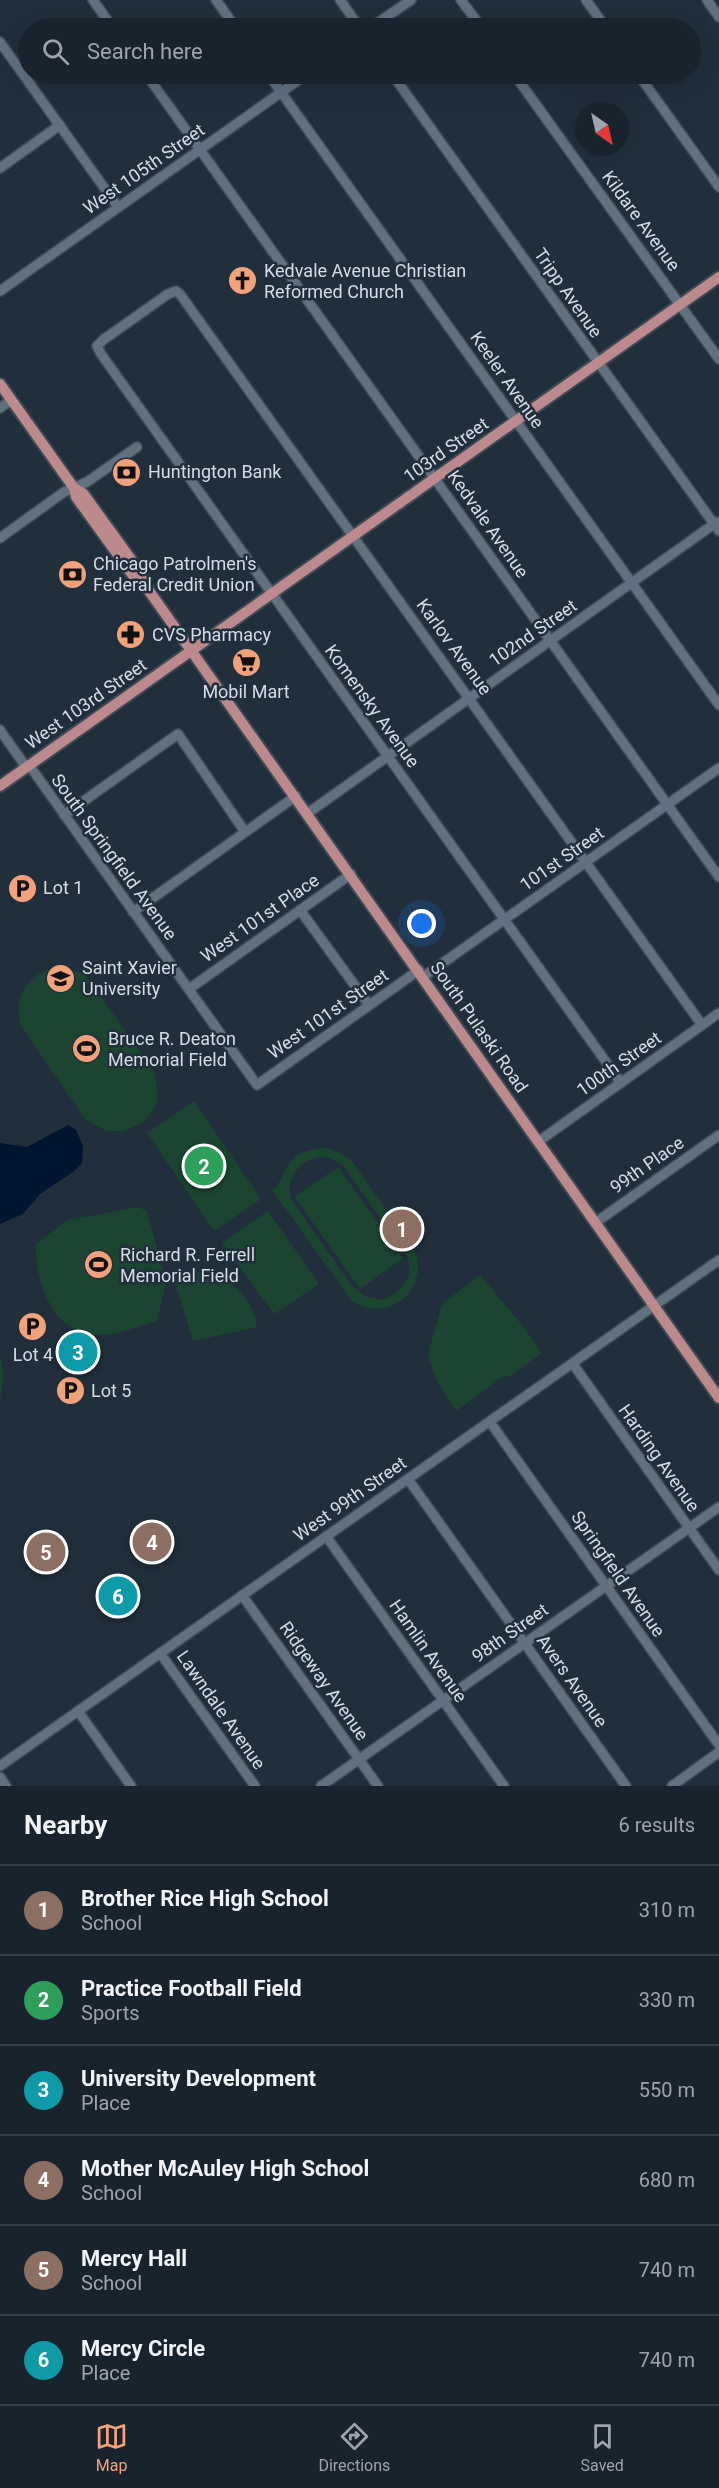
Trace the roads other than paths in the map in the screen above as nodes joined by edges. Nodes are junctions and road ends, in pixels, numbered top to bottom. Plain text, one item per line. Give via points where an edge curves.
1 (93, 0) edge
2 (216, 0) edge
3 (340, 0) edge
4 (411, 0) edge
5 (461, 0) edge
6 (586, 0) edge
7 (707, 0) edge
8 (719, 17) edge
9 (106, 18) edge
10 (229, 18) edge
11 (353, 18) edge
12 (385, 18) edge
13 (474, 18) edge
14 (599, 18) edge
15 (0, 43) edge
16 (18, 68) edge
17 (30, 84) edge
18 (153, 84) edge
19 (275, 84) edge
20 (293, 84) edge
21 (399, 84) edge
22 (521, 84) edge
23 (645, 84) edge
24 (281, 92) junction
25 (60, 125) junction
26 (200, 149) junction
27 (0, 168) edge
28 (719, 187) edge
29 (118, 207) junction
30 (719, 277) edge
31 (0, 291) edge
32 (176, 291) joint
33 (680, 304) junction
34 (719, 359) edge
35 (598, 363) junction
36 (0, 384) edge
37 (11, 400) junction
38 (0, 408) edge
39 (516, 421) junction
40 (137, 447) dead end
41 (435, 477) junction
42 (74, 488) junction
43 (717, 525) edge
44 (353, 535) junction
45 (0, 538) edge
46 (632, 584) junction
47 (271, 593) junction
48 (551, 640) junction
49 (191, 650) junction
50 (470, 698) junction
51 (719, 705) edge
52 (0, 730) edge
53 (387, 756) junction
54 (27, 766) junction
55 (719, 768) edge
56 (0, 786) edge
57 (296, 796) junction
58 (667, 804) junction
59 (308, 813) junction
60 (64, 815) junction
61 (245, 832) junction
62 (586, 862) junction
63 (351, 874) junction
64 (719, 877) edge
65 (300, 910) junction
66 (133, 912) junction
67 (504, 920) junction
68 (421, 973) junction
69 (189, 989) junction
70 (369, 1005) junction
71 (719, 1013) edge
72 (702, 1025) junction
73 (621, 1083) junction
74 (257, 1085) joint
75 (719, 1135) edge
76 (539, 1141) junction
77 (595, 1223) junction
78 (719, 1260) edge
79 (654, 1307) junction
80 (573, 1364) junction
81 (719, 1398) edge
82 (490, 1422) junction
83 (408, 1479) junction
84 (719, 1507) edge
85 (688, 1528) junction
86 (326, 1536) junction
87 (719, 1570) edge
88 (606, 1585) junction
89 (242, 1595) junction
90 (525, 1643) junction
91 (160, 1653) junction
92 (443, 1700) junction
93 (78, 1711) junction
94 (719, 1745) edge
95 (719, 1752) edge
96 (359, 1759) junction
97 (0, 1766) edge
98 (0, 1778) edge
99 (6, 1786) edge
100 (131, 1786) edge
101 (255, 1786) edge
102 (321, 1786) edge
103 (378, 1786) edge
104 (504, 1786) edge
105 (626, 1786) edge
106 (672, 1786) edge

1 - 9 street
2 - 10 street
3 - 11 street
4 - 12 street
5 - 13 street
6 - 14 street
7 - 8 street
15 - 16 street
17 - 25 street
18 - 26 street, Kedvale Avenue
19 - 24 street, Keeler Avenue
20 - 24 street, West 105th Street
21 - 35 street, Tripp Avenue
22 - 33 street, Kildare Avenue
23 - 28 street
24 - 26 street, West 105th Street
24 - 39 street, Keeler Avenue
25 - 27 street
25 - 29 street
26 - 29 street, West 105th Street
26 - 41 street, Kedvale Avenue
29 - 31 street, West 105th Street
30 - 33 main road, 103rd Street
32 - 44 street, Karlov Avenue
32 - 47 street, Komensky Avenue via 97,346
33 - 34 street, Kildare Avenue
33 - 35 main road, 103rd Street
35 - 39 main road, 103rd Street
35 - 43 street, Tripp Avenue
36 - 37 main road, South Pulaski Road
37 - 38 street
37 - 42 main road, South Pulaski Road
39 - 41 main road, 103rd Street
39 - 46 street, Keeler Avenue
40 - 42 street
41 - 44 main road, 103rd Street
41 - 48 street, Kedvale Avenue
42 - 45 street
42 - 49 main road, South Pulaski Road via 92,505
43 - 46 street, 102nd Street
44 - 47 main road, 103rd Street
44 - 50 street, Karlov Avenue
46 - 48 street, 102nd Street
46 - 51 street, Keeler Avenue
47 - 49 main road, 103rd Street
47 - 53 street, Komensky Avenue
48 - 50 street, 102nd Street
48 - 58 street, Kedvale Avenue
49 - 54 main road, West 103rd Street
49 - 57 main road, South Pulaski Road
50 - 53 street, 102nd Street
50 - 62 street, Karlov Avenue
52 - 54 street, South Springfield Avenue
53 - 59 street, 102nd Street
53 - 67 street, Komensky Avenue
54 - 56 main road, West 103rd Street
54 - 60 street, South Springfield Avenue
55 - 58 street, 101st Street
57 - 59 main road, South Pulaski Road
57 - 61 street
58 - 62 street, 101st Street
58 - 64 street, Kedvale Avenue
59 - 63 main road, South Pulaski Road
60 - 61 street via 178,734
60 - 66 street, South Springfield Avenue
61 - 66 street
62 - 67 street, 101st Street
62 - 72 street, Karlov Avenue
63 - 65 street, West 101st Place
63 - 68 main road, South Pulaski Road
65 - 69 street, West 101st Place
65 - 70 street
66 - 69 street, South Springfield Avenue
67 - 68 street, 101st Street
67 - 73 street, Komensky Avenue
68 - 70 street, West 101st Street
68 - 76 main road, South Pulaski Road
69 - 74 street, South Springfield Avenue
70 - 74 street, West 101st Street
71 - 72 street, 100th Street
72 - 73 street, 100th Street
73 - 76 street, 100th Street
75 - 77 street, 99th Place
76 - 77 main road, South Pulaski Road
77 - 79 main road, South Pulaski Road
78 - 79 street, West 99th Street
79 - 80 street, West 99th Street
79 - 81 main road, South Pulaski Road
80 - 82 street, West 99th Street
80 - 85 street, Harding Avenue
82 - 83 street, West 99th Street
82 - 88 street, Springfield Avenue
83 - 86 street, West 99th Street
83 - 90 street, Avers Avenue
84 - 85 street, 98th Street
85 - 87 street, Harding Avenue
85 - 88 street, 98th Street
86 - 89 street, West 99th Street
86 - 92 street, Hamlin Avenue
88 - 90 street, 98th Street
88 - 94 street, Springfield Avenue
89 - 91 street, West 99th Street
89 - 96 street, Ridgeway Avenue
90 - 92 street, 98th Street
90 - 105 street, Avers Avenue
91 - 93 street, West 99th Street
91 - 101 street, Lawndale Avenue
92 - 96 street, 98th Street
92 - 104 street, Hamlin Avenue
93 - 97 street, West 99th Street
93 - 100 street
95 - 106 street
96 - 102 street, 98th Street
96 - 103 street, Ridgeway Avenue
98 - 99 street

